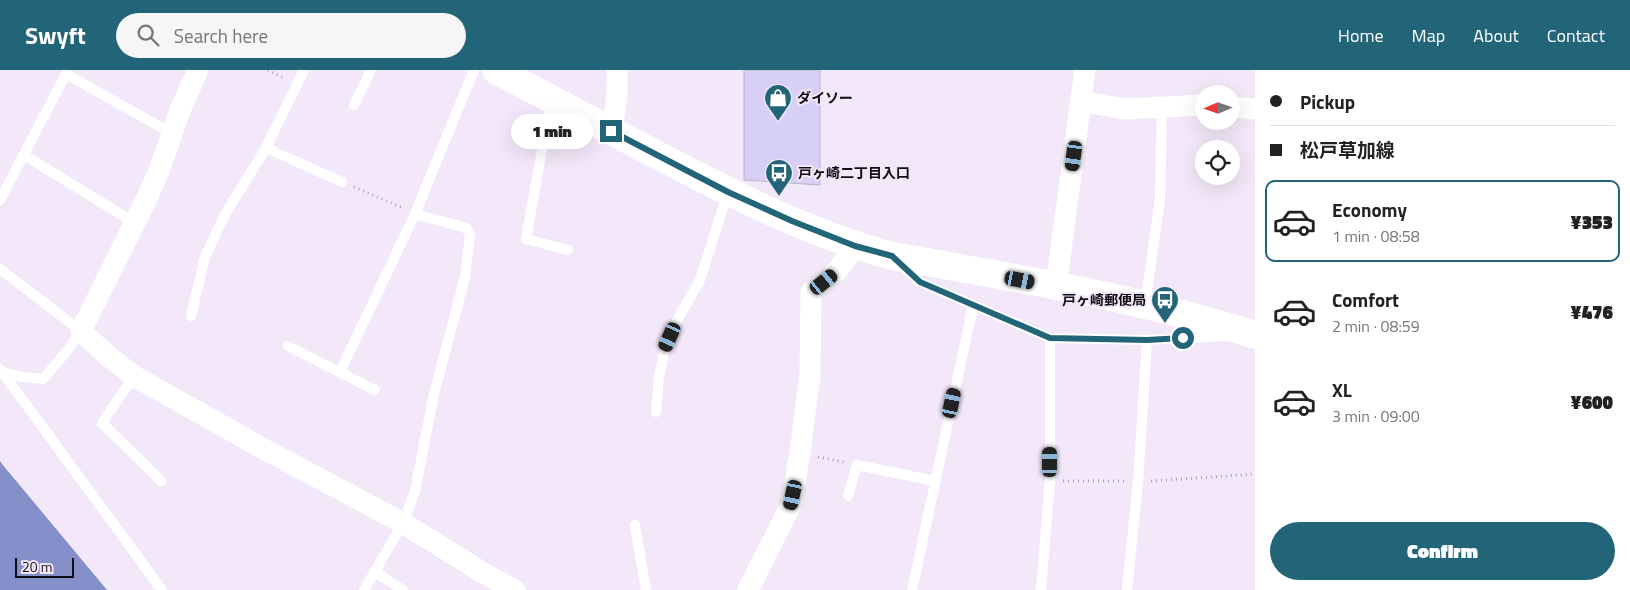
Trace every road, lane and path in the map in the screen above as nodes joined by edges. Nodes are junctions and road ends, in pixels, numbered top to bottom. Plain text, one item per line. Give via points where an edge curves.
1 (198, 70) edge
2 (304, 70) edge
3 (371, 70) edge
4 (474, 70) edge
5 (496, 70) edge
6 (617, 70) edge
7 (1085, 70) edge
8 (552, 100) junction
9 (1081, 100) junction
10 (354, 105) dead end
11 (1195, 105) edge
12 (1162, 107) junction
13 (1240, 108) edge
14 (1255, 109) edge
15 (611, 131) junction
16 (171, 133) junction
17 (266, 148) junction
18 (24, 155) junction
19 (342, 182) joint
20 (728, 192) junction
21 (0, 200) edge
22 (415, 214) junction
23 (135, 223) junction
24 (855, 246) junction
25 (568, 250) dead end
26 (892, 256) junction
27 (0, 269) edge
28 (1056, 287) junction
29 (1145, 305) junction
30 (973, 306) junction
31 (191, 316) dead end
32 (81, 331) junction
33 (1252, 334) edge
34 (1050, 338) junction
35 (1147, 340) junction
36 (288, 346) dead end
37 (1, 371) edge
38 (340, 372) junction
39 (134, 376) junction
40 (375, 390) dead end
41 (656, 412) dead end
42 (800, 453) junction
43 (857, 465) junction
44 (161, 481) dead end
45 (935, 481) junction
46 (848, 496) dead end
47 (403, 523) junction
48 (635, 525) dead end
49 (375, 572) junction
50 (162, 590) edge
51 (364, 590) edge
52 (403, 590) edge
53 (515, 590) edge
54 (646, 590) edge
55 (748, 590) edge
56 (912, 590) edge
57 (1041, 590) edge
58 (1128, 590) edge

1 - 16 street
2 - 17 lane
3 - 10 lane
4 - 22 lane
5 - 8 main road
6 - 15 street via 616,107
7 - 9 street
8 - 15 main road
8 - 25 lane via 526,239
9 - 12 street via 1124,109
9 - 28 street
11 - 12 street
12 - 29 lane via 1160,199
13 - 14 street
15 - 20 main road
16 - 18 lane via 66,74
16 - 23 street via 159,171
17 - 19 lane
17 - 31 lane via 216,232 205,257
18 - 21 lane
18 - 23 lane
19 - 22 path
20 - 24 main road
20 - 41 lane via 700,280 664,348
22 - 38 lane
22 - 47 lane via 466,228 470,235 465,277 434,394 415,491
23 - 32 street
24 - 26 main road
24 - 42 street via 837,271 811,292 812,352
26 - 28 main road
26 - 30 lane via 920,282
27 - 32 lane
28 - 29 main road
29 - 33 main road via 1199,317
30 - 34 lane
30 - 45 lane
32 - 37 lane via 44,379
32 - 39 street
33 - 35 lane
34 - 35 lane
34 - 57 lane via 1050,480
35 - 58 lane
36 - 38 lane
37 - 50 lane
38 - 40 lane
39 - 44 lane via 102,423
39 - 47 street
42 - 43 path
42 - 55 street via 791,505
43 - 45 lane
43 - 46 lane
45 - 56 lane
47 - 49 lane
47 - 53 street
48 - 54 lane
49 - 51 lane
49 - 52 lane

